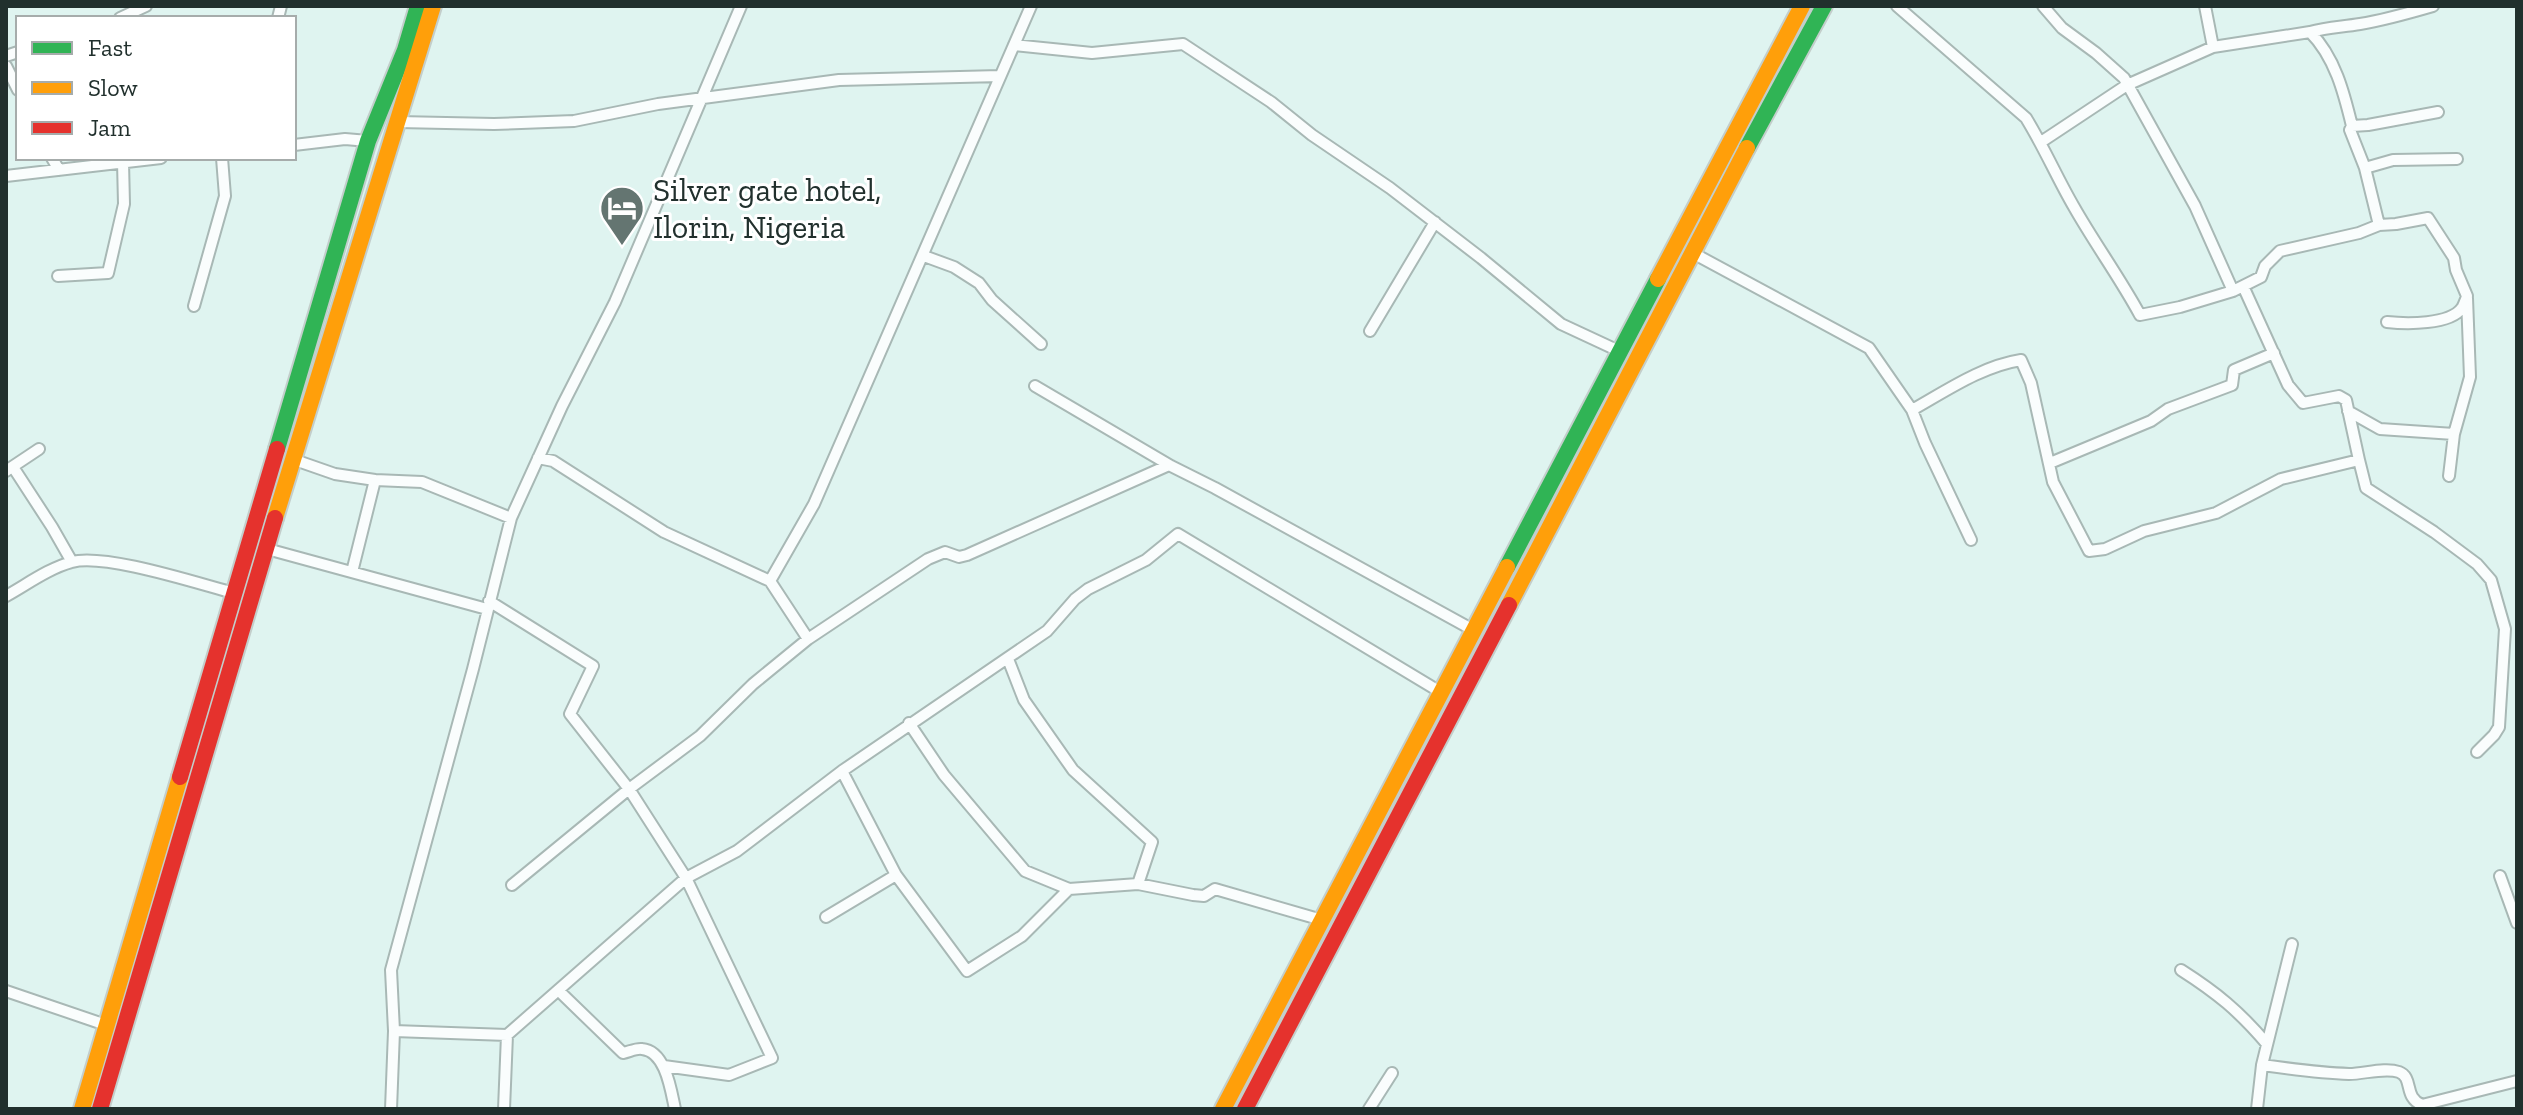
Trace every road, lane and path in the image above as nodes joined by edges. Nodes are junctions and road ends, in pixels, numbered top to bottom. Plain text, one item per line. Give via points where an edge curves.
1 (418, 6) edge
2 (433, 6) edge
3 (741, 6) edge
4 (1031, 6) edge
5 (1802, 6) edge
6 (1824, 6) edge
7 (1897, 6) edge
8 (2043, 6) edge
9 (2205, 6) edge
10 (2433, 6) edge
11 (2310, 32) junction
12 (1014, 45) junction
13 (2213, 47) junction
14 (6, 66) edge
15 (1000, 76) junction
16 (2127, 85) junction
17 (16, 86) edge
18 (702, 98) junction
19 (2438, 112) dead end
20 (398, 122) junction
21 (2352, 126) junction
22 (368, 141) junction
23 (2041, 142) junction
24 (296, 145) edge
25 (2457, 159) dead end
26 (53, 160) edge
27 (142, 160) edge
28 (222, 160) edge
29 (123, 162) junction
30 (2365, 168) junction
31 (59, 170) junction
32 (6, 176) edge
33 (1435, 222) junction
34 (2379, 225) junction
35 (339, 237) junction
36 (358, 242) junction
37 (1691, 252) junction
38 (924, 256) junction
39 (58, 276) dead end
40 (2238, 288) junction
41 (2467, 296) junction
42 (194, 306) dead end
43 (2387, 322) dead end
44 (1370, 331) dead end
45 (1041, 344) dead end
46 (1619, 351) junction
47 (2274, 353) junction
48 (1035, 386) dead end
49 (1912, 410) junction
50 (2348, 411) junction
51 (550, 432) junction
52 (2454, 434) junction
53 (39, 449) dead end
54 (538, 458) junction
55 (292, 459) junction
56 (2359, 460) junction
57 (553, 461) junction
58 (2050, 463) junction
59 (1169, 465) junction
60 (10, 469) edge
61 (2449, 476) dead end
62 (375, 480) junction
63 (511, 518) junction
64 (1971, 540) dead end
65 (267, 549) junction
66 (72, 562) junction
67 (352, 572) junction
68 (770, 581) junction
69 (234, 593) junction
70 (6, 596) edge
71 (488, 605) junction
72 (226, 620) junction
73 (243, 626) junction
74 (1475, 631) junction
75 (808, 639) junction
76 (1008, 659) junction
77 (1442, 693) junction
78 (909, 723) junction
79 (2477, 752) dead end
80 (842, 771) junction
81 (177, 788) junction
82 (629, 789) junction
83 (194, 792) junction
84 (896, 875) junction
85 (2500, 876) dead end
86 (686, 878) junction
87 (1138, 884) junction
88 (512, 885) dead end
89 (1069, 889) junction
90 (826, 917) dead end
91 (1322, 920) junction
92 (2517, 923) edge
93 (2292, 944) dead end
94 (2181, 970) dead end
95 (6, 991) edge
96 (559, 991) junction
97 (106, 1025) junction
98 (394, 1031) junction
99 (507, 1035) junction
100 (2267, 1044) junction
101 (2262, 1065) junction
102 (664, 1066) junction
103 (1392, 1073) dead end
104 (2517, 1081) edge
105 (82, 1109) edge
106 (100, 1109) edge
107 (391, 1109) edge
108 (504, 1109) edge
109 (675, 1109) edge
110 (1223, 1109) edge
111 (1245, 1109) edge
112 (1369, 1109) edge
113 (2257, 1109) edge

1 - 22 main road
2 - 20 main road
3 - 18 street
4 - 12 street
5 - 46 main road
6 - 37 main road
7 - 23 street via 2026,118
8 - 16 street
9 - 13 street
10 - 11 street
11 - 13 street
11 - 21 street via 2333,65
12 - 15 street
12 - 33 street via 1092,53 1183,44
13 - 16 street
14 - 17 street
15 - 18 street via 839,80
15 - 38 street
16 - 23 street
16 - 40 street
18 - 20 street via 574,121
18 - 51 street via 615,302
19 - 21 street
20 - 36 main road
21 - 30 street
22 - 24 street
22 - 35 main road
23 - 40 street via 2071,204 2140,315
25 - 30 street via 2393,160
26 - 31 street
27 - 29 street
28 - 42 street via 225,196
29 - 31 street
29 - 39 street via 124,204 108,273
30 - 34 street
31 - 32 street
33 - 44 street
33 - 46 street via 1561,324
34 - 40 street via 2280,251 2261,277
34 - 41 street via 2428,218 2454,258
35 - 36 main road
35 - 69 main road
36 - 55 main road
37 - 49 street via 1869,348
37 - 111 main road
38 - 45 street via 979,283
38 - 68 street via 814,504
40 - 47 street
41 - 43 street via 2451,317
41 - 52 street via 2470,377
46 - 74 main road
47 - 50 street via 2303,403 2339,396
47 - 58 street via 2234,370 2232,385
48 - 59 street
49 - 58 street via 1972,377 2021,360
49 - 64 street
50 - 52 street via 2380,429
50 - 56 street
51 - 54 street
51 - 57 street
52 - 61 street
53 - 60 street
54 - 57 street
54 - 63 street
55 - 62 street
55 - 65 main road
56 - 58 street via 2281,479 2216,513 2089,551 2053,482
56 - 79 street via 2366,488 2477,564 2491,580 2505,629 2499,727
57 - 68 street via 664,532
59 - 74 street
59 - 75 street via 967,555 945,552 928,559
60 - 66 street
62 - 63 street via 422,482
62 - 67 street
63 - 71 street
65 - 67 street
65 - 73 main road
66 - 69 street via 90,560 150,571
66 - 70 street
67 - 71 street
68 - 75 street
69 - 72 main road
71 - 82 street via 593,666 570,714
71 - 98 street via 391,970
72 - 73 main road
72 - 81 main road
73 - 83 main road
74 - 77 main road
75 - 82 street via 700,736
76 - 77 street via 1047,631 1088,589 1146,560 1178,534
76 - 78 street
76 - 87 street via 1024,700 1073,770 1152,842
77 - 91 main road
78 - 80 street
78 - 89 street via 944,775 1025,871
80 - 84 street
80 - 86 street via 737,851
81 - 83 main road
81 - 97 main road
82 - 86 street
82 - 88 street
83 - 106 main road
84 - 89 street via 967,971 1022,936
84 - 90 street
85 - 92 street
86 - 96 street
86 - 102 street via 772,1058 729,1075
87 - 89 street
87 - 91 street via 1204,896 1215,889
91 - 110 main road
93 - 100 street
94 - 100 street via 2241,1013
95 - 97 street
96 - 99 street
96 - 102 street via 623,1053 646,1049
97 - 105 main road
98 - 99 street
98 - 107 street
99 - 108 street
100 - 101 street
101 - 104 street via 2350,1074 2394,1071 2408,1079 2410,1094 2422,1105
101 - 113 street
102 - 109 street
103 - 112 street

